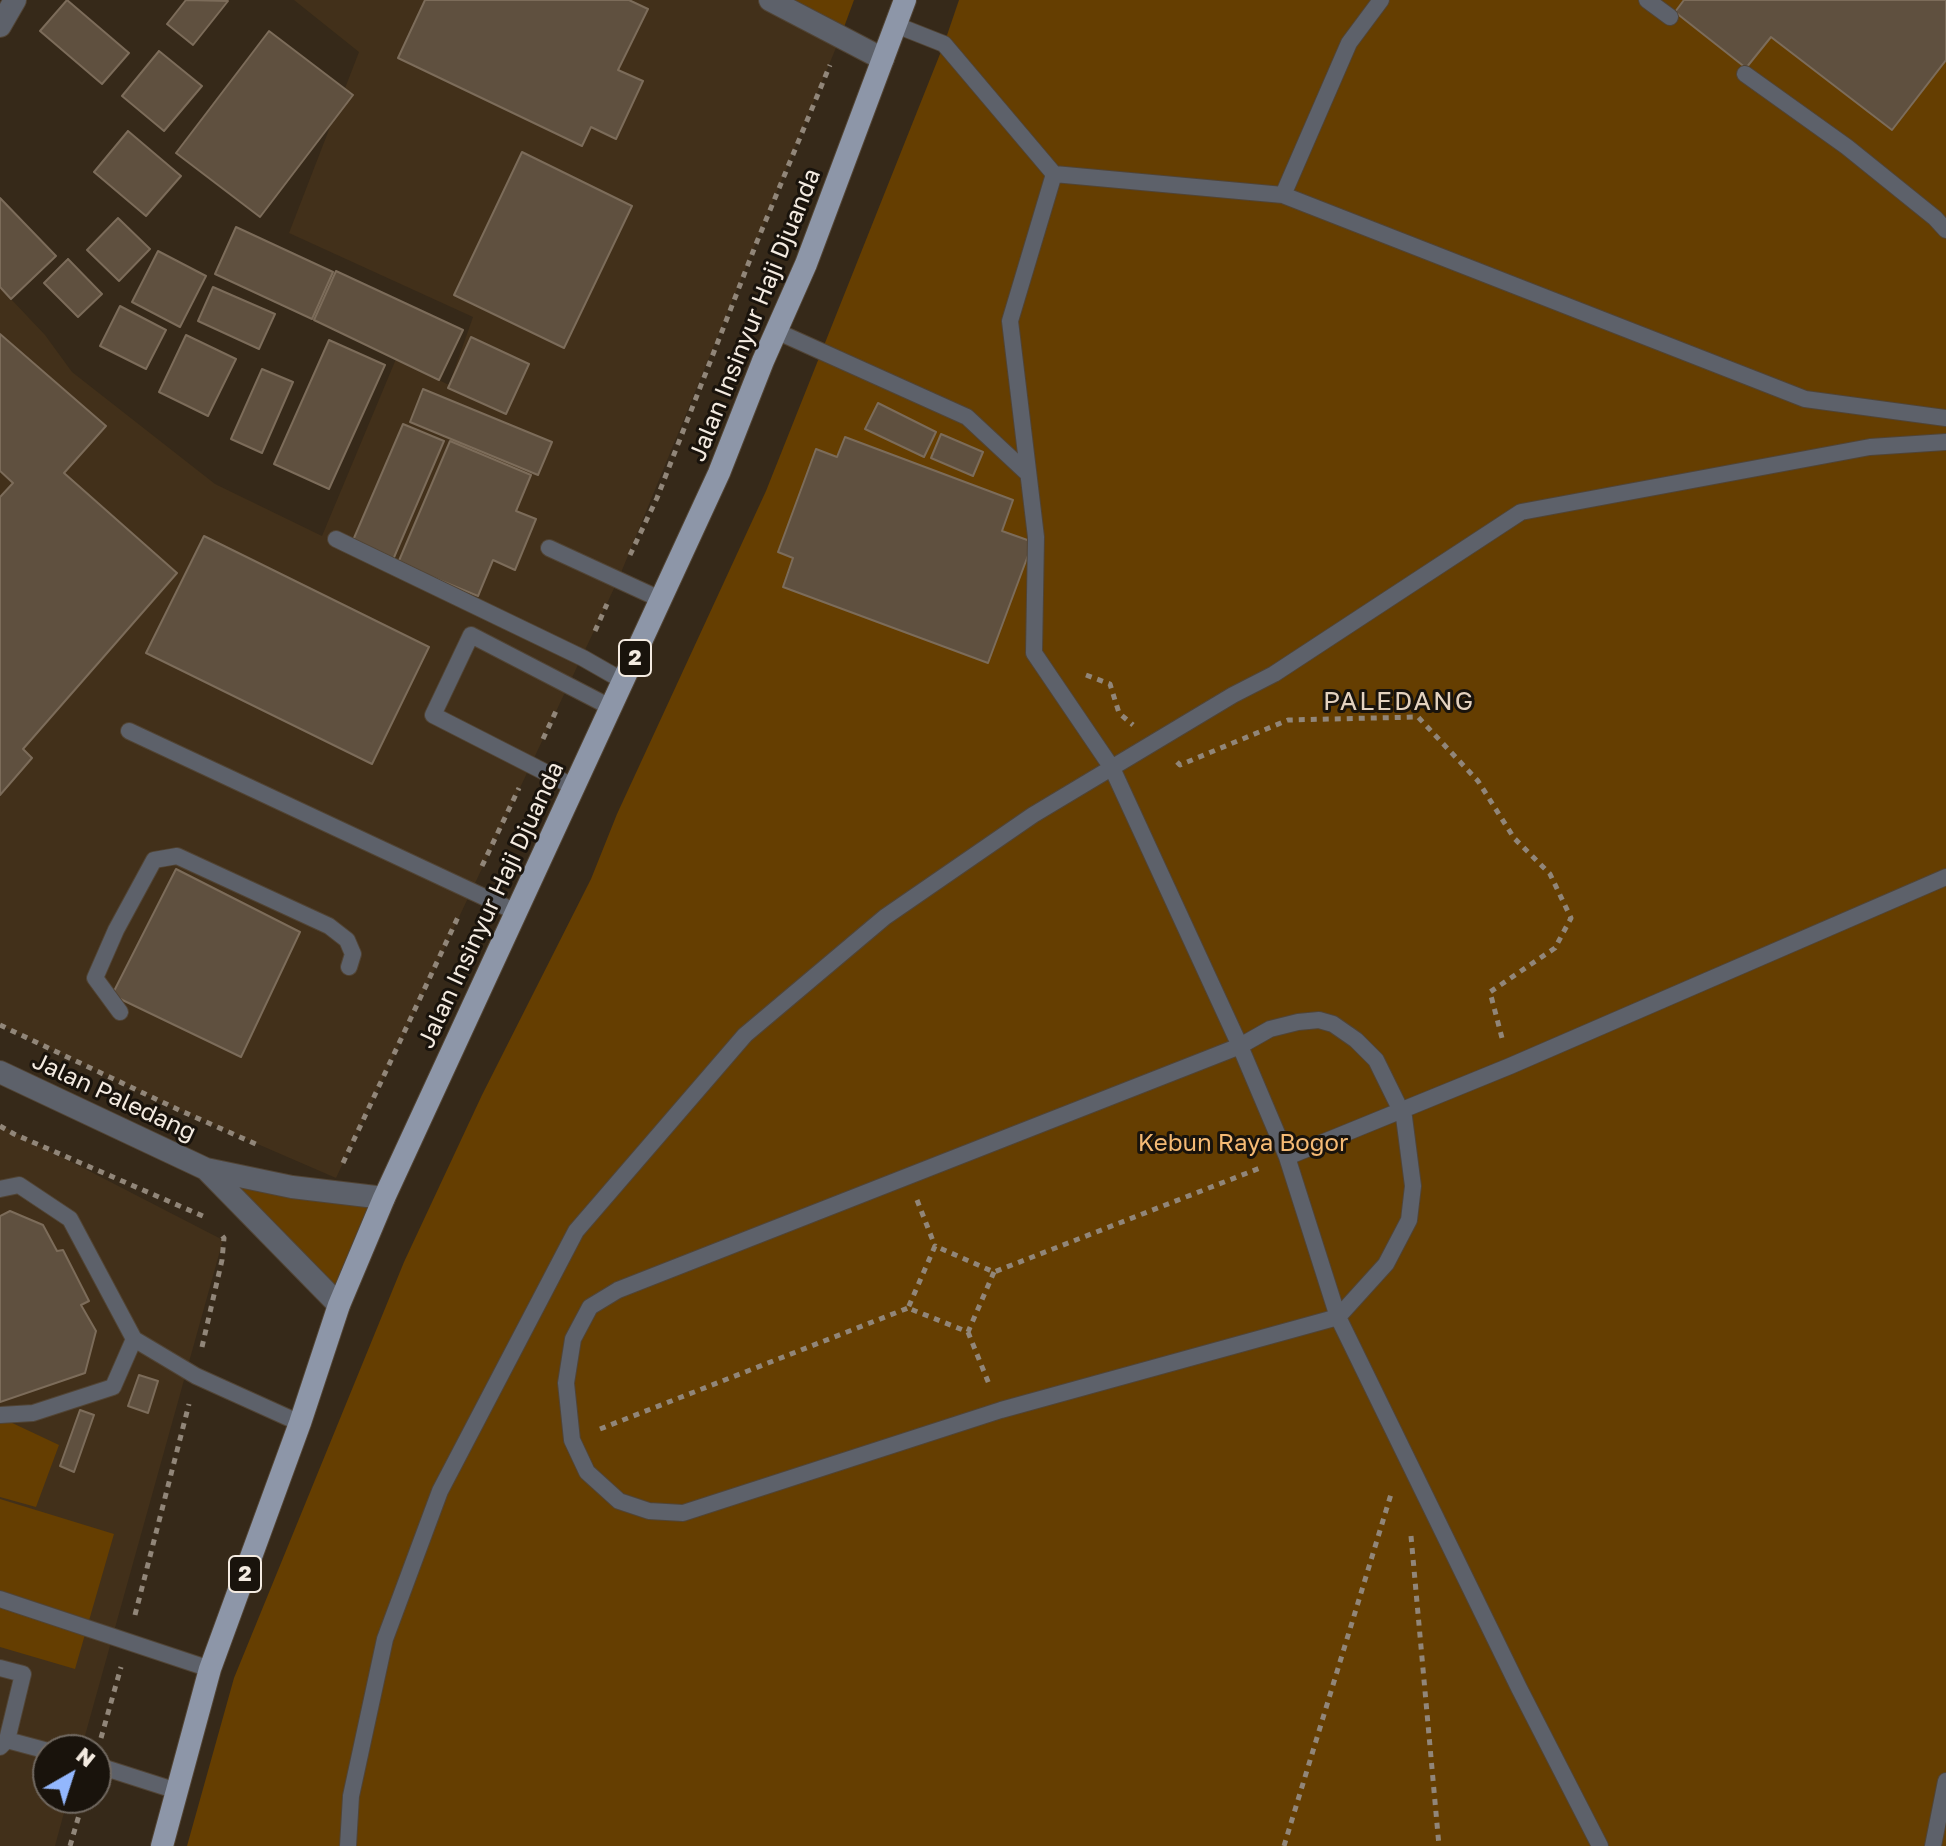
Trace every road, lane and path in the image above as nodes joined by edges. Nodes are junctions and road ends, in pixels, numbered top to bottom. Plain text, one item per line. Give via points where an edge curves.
1 (15, 0) edge
2 (770, 0) edge
3 (905, 0) edge
4 (1381, 0) edge
5 (1647, 0) edge
6 (1670, 17) dead end
7 (896, 25) junction
8 (0, 26) edge
9 (883, 59) junction
10 (829, 69) dead end
11 (1745, 74) dead end
12 (1054, 174) junction
13 (1283, 195) junction
14 (1946, 230) edge
15 (776, 331) junction
16 (719, 338) dead end
17 (1946, 418) edge
18 (1946, 442) edge
19 (1026, 472) junction
20 (336, 539) dead end
21 (549, 548) dead end
22 (662, 600) junction
23 (625, 682) junction
24 (612, 708) junction
25 (129, 731) dead end
26 (1253, 733) dead end
27 (1112, 768) junction
28 (576, 788) junction
29 (1946, 877) edge
30 (516, 912) junction
31 (349, 967) dead end
32 (420, 1000) dead end
33 (120, 1012) dead end
34 (0, 1025) edge
35 (1240, 1046) junction
36 (1510, 1066) junction
37 (0, 1072) edge
38 (1400, 1110) junction
39 (0, 1126) edge
40 (264, 1147) dead end
41 (1287, 1157) junction
42 (341, 1166) dead end
43 (206, 1169) junction
44 (907, 1177) junction
45 (0, 1189) edge
46 (384, 1198) junction
47 (935, 1246) junction
48 (994, 1272) junction
49 (339, 1305) junction
50 (908, 1308) junction
51 (1338, 1317) junction
52 (968, 1332) junction
53 (134, 1339) junction
54 (196, 1376) junction
55 (1001, 1410) junction
56 (0, 1415) edge
57 (300, 1423) junction
58 (572, 1440) junction
59 (1403, 1452) junction
60 (1410, 1531) dead end
61 (0, 1599) edge
62 (129, 1640) junction
63 (0, 1668) edge
64 (210, 1669) junction
65 (102, 1734) edge
66 (4, 1743) edge
67 (32, 1748) edge
68 (112, 1770) edge
69 (1946, 1781) edge
70 (177, 1791) junction
71 (79, 1814) edge
72 (70, 1846) edge
73 (162, 1846) edge
74 (348, 1846) edge
75 (1284, 1846) edge
76 (1439, 1846) edge
77 (1600, 1846) edge
78 (1933, 1846) edge

1 - 8 street
2 - 9 street
3 - 7 main road, Jalan Insinyur Haji Djuanda / 2
4 - 13 lane via 1349,43
5 - 6 lane
7 - 9 main road, Jalan Insinyur Haji Djuanda / 2
7 - 12 lane via 944,44
9 - 15 main road, Jalan Insinyur Haji Djuanda / 2
10 - 16 path
11 - 14 lane via 1847,147
12 - 13 lane
12 - 19 lane via 1010,321
13 - 17 lane via 1805,399
15 - 19 lane via 967,417
15 - 22 main road, Jalan Insinyur Haji Djuanda / 2
18 - 27 lane via 1870,447 1521,512 1274,674
19 - 27 lane via 1036,547 1034,653
20 - 23 lane
21 - 22 lane
22 - 23 main road, Jalan Insinyur Haji Djuanda / 2
23 - 24 main road, Jalan Insinyur Haji Djuanda / 2
24 - 28 main road, Jalan Insinyur Haji Djuanda / 2
24 - 28 lane via 471,635 433,715
25 - 30 lane
26 - 36 path via 1288,720 1418,717 1478,781 1514,838 1550,874 1571,918 1555,948 1490,992
27 - 35 lane
27 - 74 lane via 1033,815 885,917 745,1035 576,1231 440,1491 385,1639 351,1796
28 - 30 main road, Jalan Insinyur Haji Djuanda / 2
29 - 36 lane
30 - 46 main road, Jalan Insinyur Haji Djuanda / 2
31 - 33 lane via 353,954 347,940 329,926 177,856 154,860 95,978
32 - 42 path
34 - 40 path
35 - 38 lane via 1270,1029 1298,1022 1333,1024 1376,1060
35 - 41 lane
35 - 44 lane
36 - 38 lane
37 - 43 street, Jalan Paledang
38 - 41 lane
38 - 51 lane via 1413,1186 1409,1220 1386,1264
39 - 54 path via 203,1215 224,1238
41 - 48 path
41 - 51 lane
43 - 46 street, Jalan Paledang
43 - 49 street, Jalan Paledang
44 - 47 path
44 - 58 lane via 618,1290 590,1307 573,1339 566,1383
45 - 53 lane via 19,1185 70,1219
46 - 49 main road, Jalan Insinyur Haji Djuanda / 2
47 - 48 path
47 - 50 path
48 - 52 path
49 - 57 main road, Jalan Insinyur Haji Djuanda / 2
50 - 52 path
50 - 58 path
51 - 55 lane
51 - 59 lane
52 - 55 path
53 - 54 lane
53 - 56 lane via 113,1387 33,1413
54 - 57 lane
54 - 62 path
55 - 58 lane via 683,1513 649,1511 619,1501 587,1472
57 - 64 main road, Jalan Insinyur Haji Djuanda / 2
59 - 75 path
59 - 77 lane
60 - 76 path
61 - 62 lane
62 - 64 lane
62 - 65 path
63 - 66 lane via 23,1674
64 - 70 main road, Jalan Insinyur Haji Djuanda / 2
66 - 67 lane
68 - 70 lane
69 - 78 lane
70 - 73 main road, Jalan Insinyur Haji Djuanda / 2
71 - 72 path

